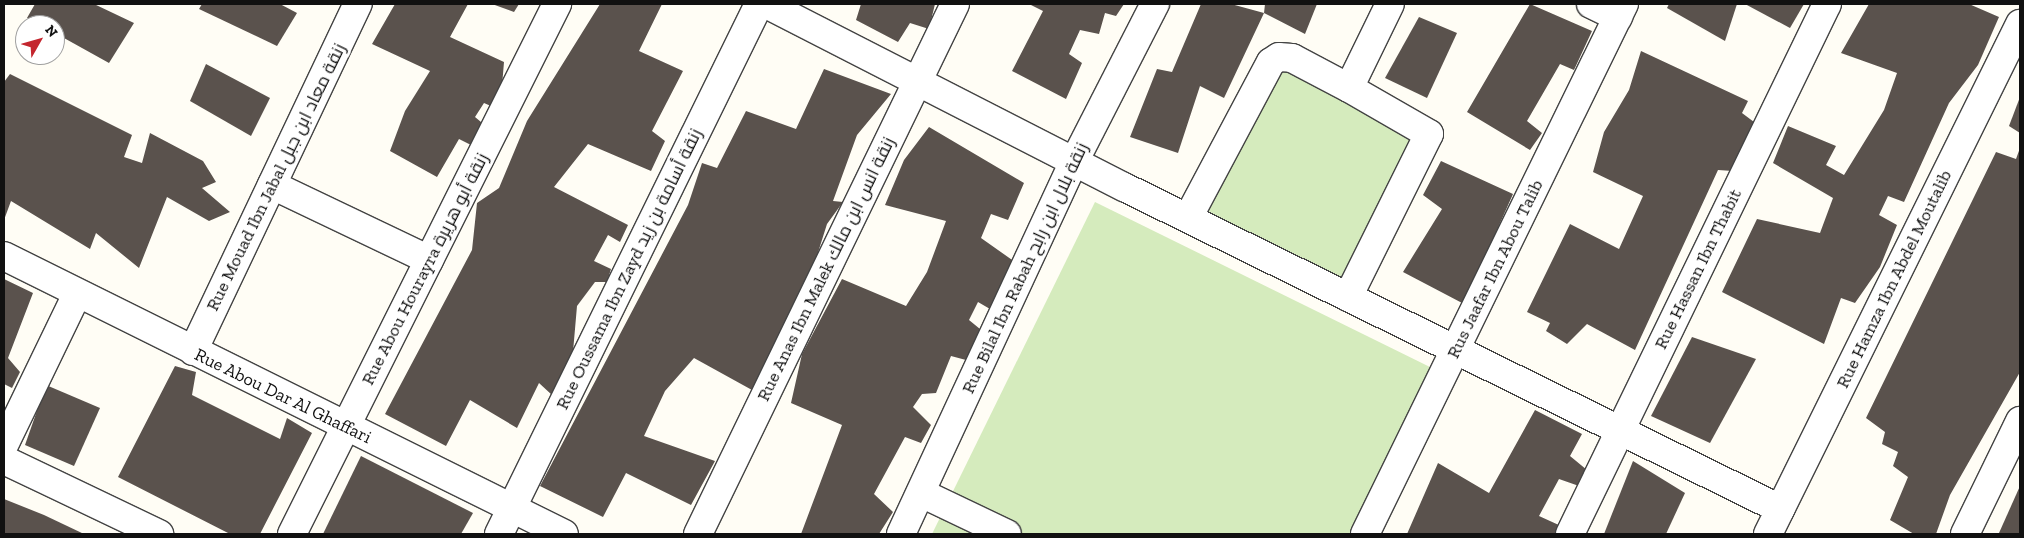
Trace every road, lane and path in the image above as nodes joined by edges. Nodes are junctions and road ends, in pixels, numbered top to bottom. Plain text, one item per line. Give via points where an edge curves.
1 (358, 4) edge
2 (557, 4) edge
3 (759, 4) edge
4 (766, 4) edge
5 (955, 4) edge
6 (1154, 4) edge
7 (1390, 4) edge
8 (1591, 4) edge
9 (1827, 4) edge
10 (2015, 4) edge
11 (2020, 6) edge
12 (1621, 10) edge
13 (2020, 24) edge
14 (917, 78) junction
15 (1349, 88) junction
16 (1074, 162) junction
17 (272, 185) junction
18 (1189, 216) junction
19 (4, 256) edge
20 (429, 260) junction
21 (77, 294) junction
22 (1348, 297) junction
23 (1455, 350) junction
24 (193, 351) junction
25 (2020, 421) edge
26 (346, 427) junction
27 (1620, 428) junction
28 (4, 445) edge
29 (4, 460) edge
30 (921, 493) junction
31 (512, 507) junction
32 (1780, 509) junction
33 (159, 534) edge
34 (292, 534) edge
35 (499, 534) edge
36 (564, 534) edge
37 (698, 534) edge
38 (900, 534) edge
39 (1007, 534) edge
40 (1365, 534) edge
41 (1570, 534) edge
42 (1768, 534) edge
43 (1966, 534) edge

1 - 17 street, Rue Mouad Ibn Jabal زنقة معاد ابن جبل
2 - 20 street, Rue Abou Hourayra زنقة أبو هريرة
3 - 31 street, Rue Oussama Ibn Zayd زنقة أسامة بن زيد
4 - 14 street
5 - 14 street, Rue Anas Ibn Malek زنقة انس ابن مالك
6 - 16 street, Rue Bilal Ibn Rabah زنقة بلال ابن رابح
7 - 15 street
8 - 12 street
9 - 27 street, Rue Hassan Ibn Thabit
10 - 11 street
12 - 23 street, Rus Jaafar Ibn Abou Talib
13 - 32 street, Rue Hamza Ibn Abdel Moutalib
14 - 16 street
14 - 37 street, Rue Anas Ibn Malek زنقة انس ابن مالك
15 - 18 street via 1292,58 1275,59
15 - 22 street via 1429,134
16 - 18 street
16 - 30 street, Rue Bilal Ibn Rabah زنقة بلال ابن رابح
17 - 20 street
17 - 24 street, Rue Mouad Ibn Jabal زنقة معاد ابن جبل
18 - 22 street
19 - 21 street, Rue Abou Dar Al Ghaffari
20 - 26 street, Rue Abou Hourayra زنقة أبو هريرة
21 - 24 street, Rue Abou Dar Al Ghaffari
21 - 28 street
22 - 23 street
23 - 27 street
23 - 40 street, Rus Jaafar Ibn Abou Talib
24 - 26 street, Rue Abou Dar Al Ghaffari
25 - 43 street
26 - 31 street, Rue Abou Dar Al Ghaffari
26 - 34 street, Rue Abou Hourayra زنقة أبو هريرة
27 - 32 street
27 - 41 street, Rue Hassan Ibn Thabit
29 - 33 street
30 - 38 street, Rue Bilal Ibn Rabah زنقة بلال ابن رابح
30 - 39 street
31 - 35 street, Rue Oussama Ibn Zayd زنقة أسامة بن زيد
31 - 36 street, Rue Abou Dar Al Ghaffari
32 - 42 street, Rue Hamza Ibn Abdel Moutalib

